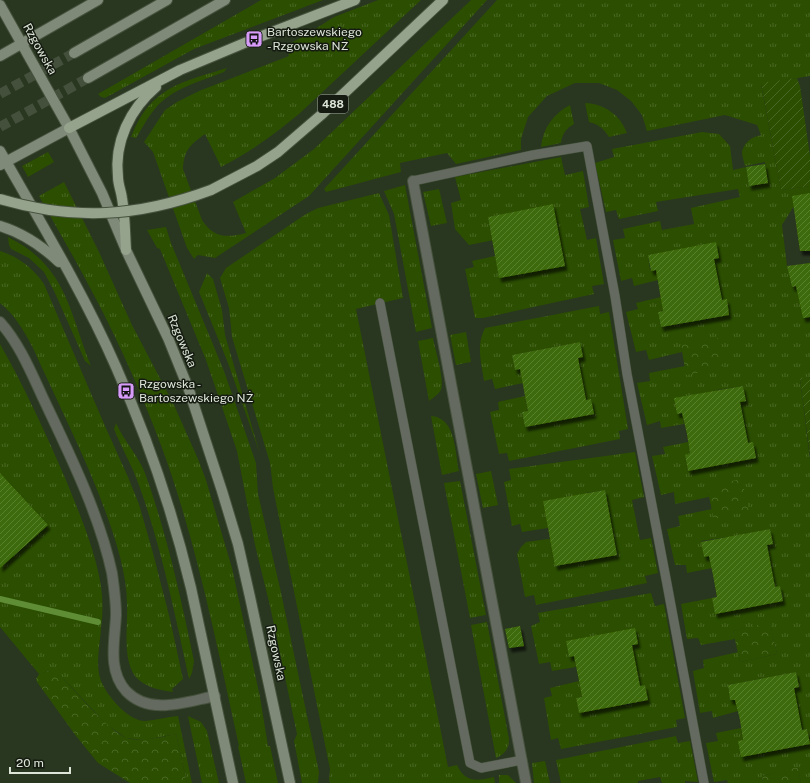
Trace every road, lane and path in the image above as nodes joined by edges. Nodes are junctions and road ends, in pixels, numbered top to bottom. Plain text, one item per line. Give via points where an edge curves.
1 (98, 0) edge
2 (167, 0) edge
3 (225, 0) edge
4 (355, 0) edge
5 (443, 0) edge
6 (0, 5) edge
7 (22, 44) junction
8 (74, 53) tunnel mouth
9 (0, 56) edge
10 (88, 78) tunnel mouth
11 (166, 78) junction
12 (69, 128) junction
13 (0, 151) edge
14 (3, 164) edge
15 (413, 181) joint
16 (0, 199) edge
17 (0, 226) edge
18 (126, 250) junction
19 (67, 270) junction
20 (380, 303) dead end
21 (0, 322) edge
22 (214, 696) junction
23 (522, 760) junction
24 (233, 783) edge
25 (290, 783) edge
26 (526, 783) edge
27 (704, 783) edge

1 - 7 main road
2 - 8 main road
3 - 10 main road
4 - 11 main road via 246,42
5 - 16 main road, 488, bridge via 321,115 282,148 257,166 211,190 159,206 100,214 50,210
6 - 7 main road, Rzgowska
7 - 9 main road
7 - 12 main road, Rzgowska
11 - 12 main road
11 - 18 main road via 136,108 120,142 118,176
12 - 14 main road
12 - 18 main road, Rzgowska via 102,193
13 - 14 main road
14 - 19 main road
15 - 23 street
15 - 27 lane via 587,146
17 - 19 main road via 19,233 41,246
18 - 25 main road, Rzgowska via 168,338 189,390 222,490 238,544
19 - 22 main road via 116,366 159,476 184,559
20 - 23 lane via 470,762 481,768
21 - 22 street via 9,332 37,386 98,525 112,572 115,595 114,667 119,680 135,698 144,704 154,706
22 - 24 main road
23 - 26 street

